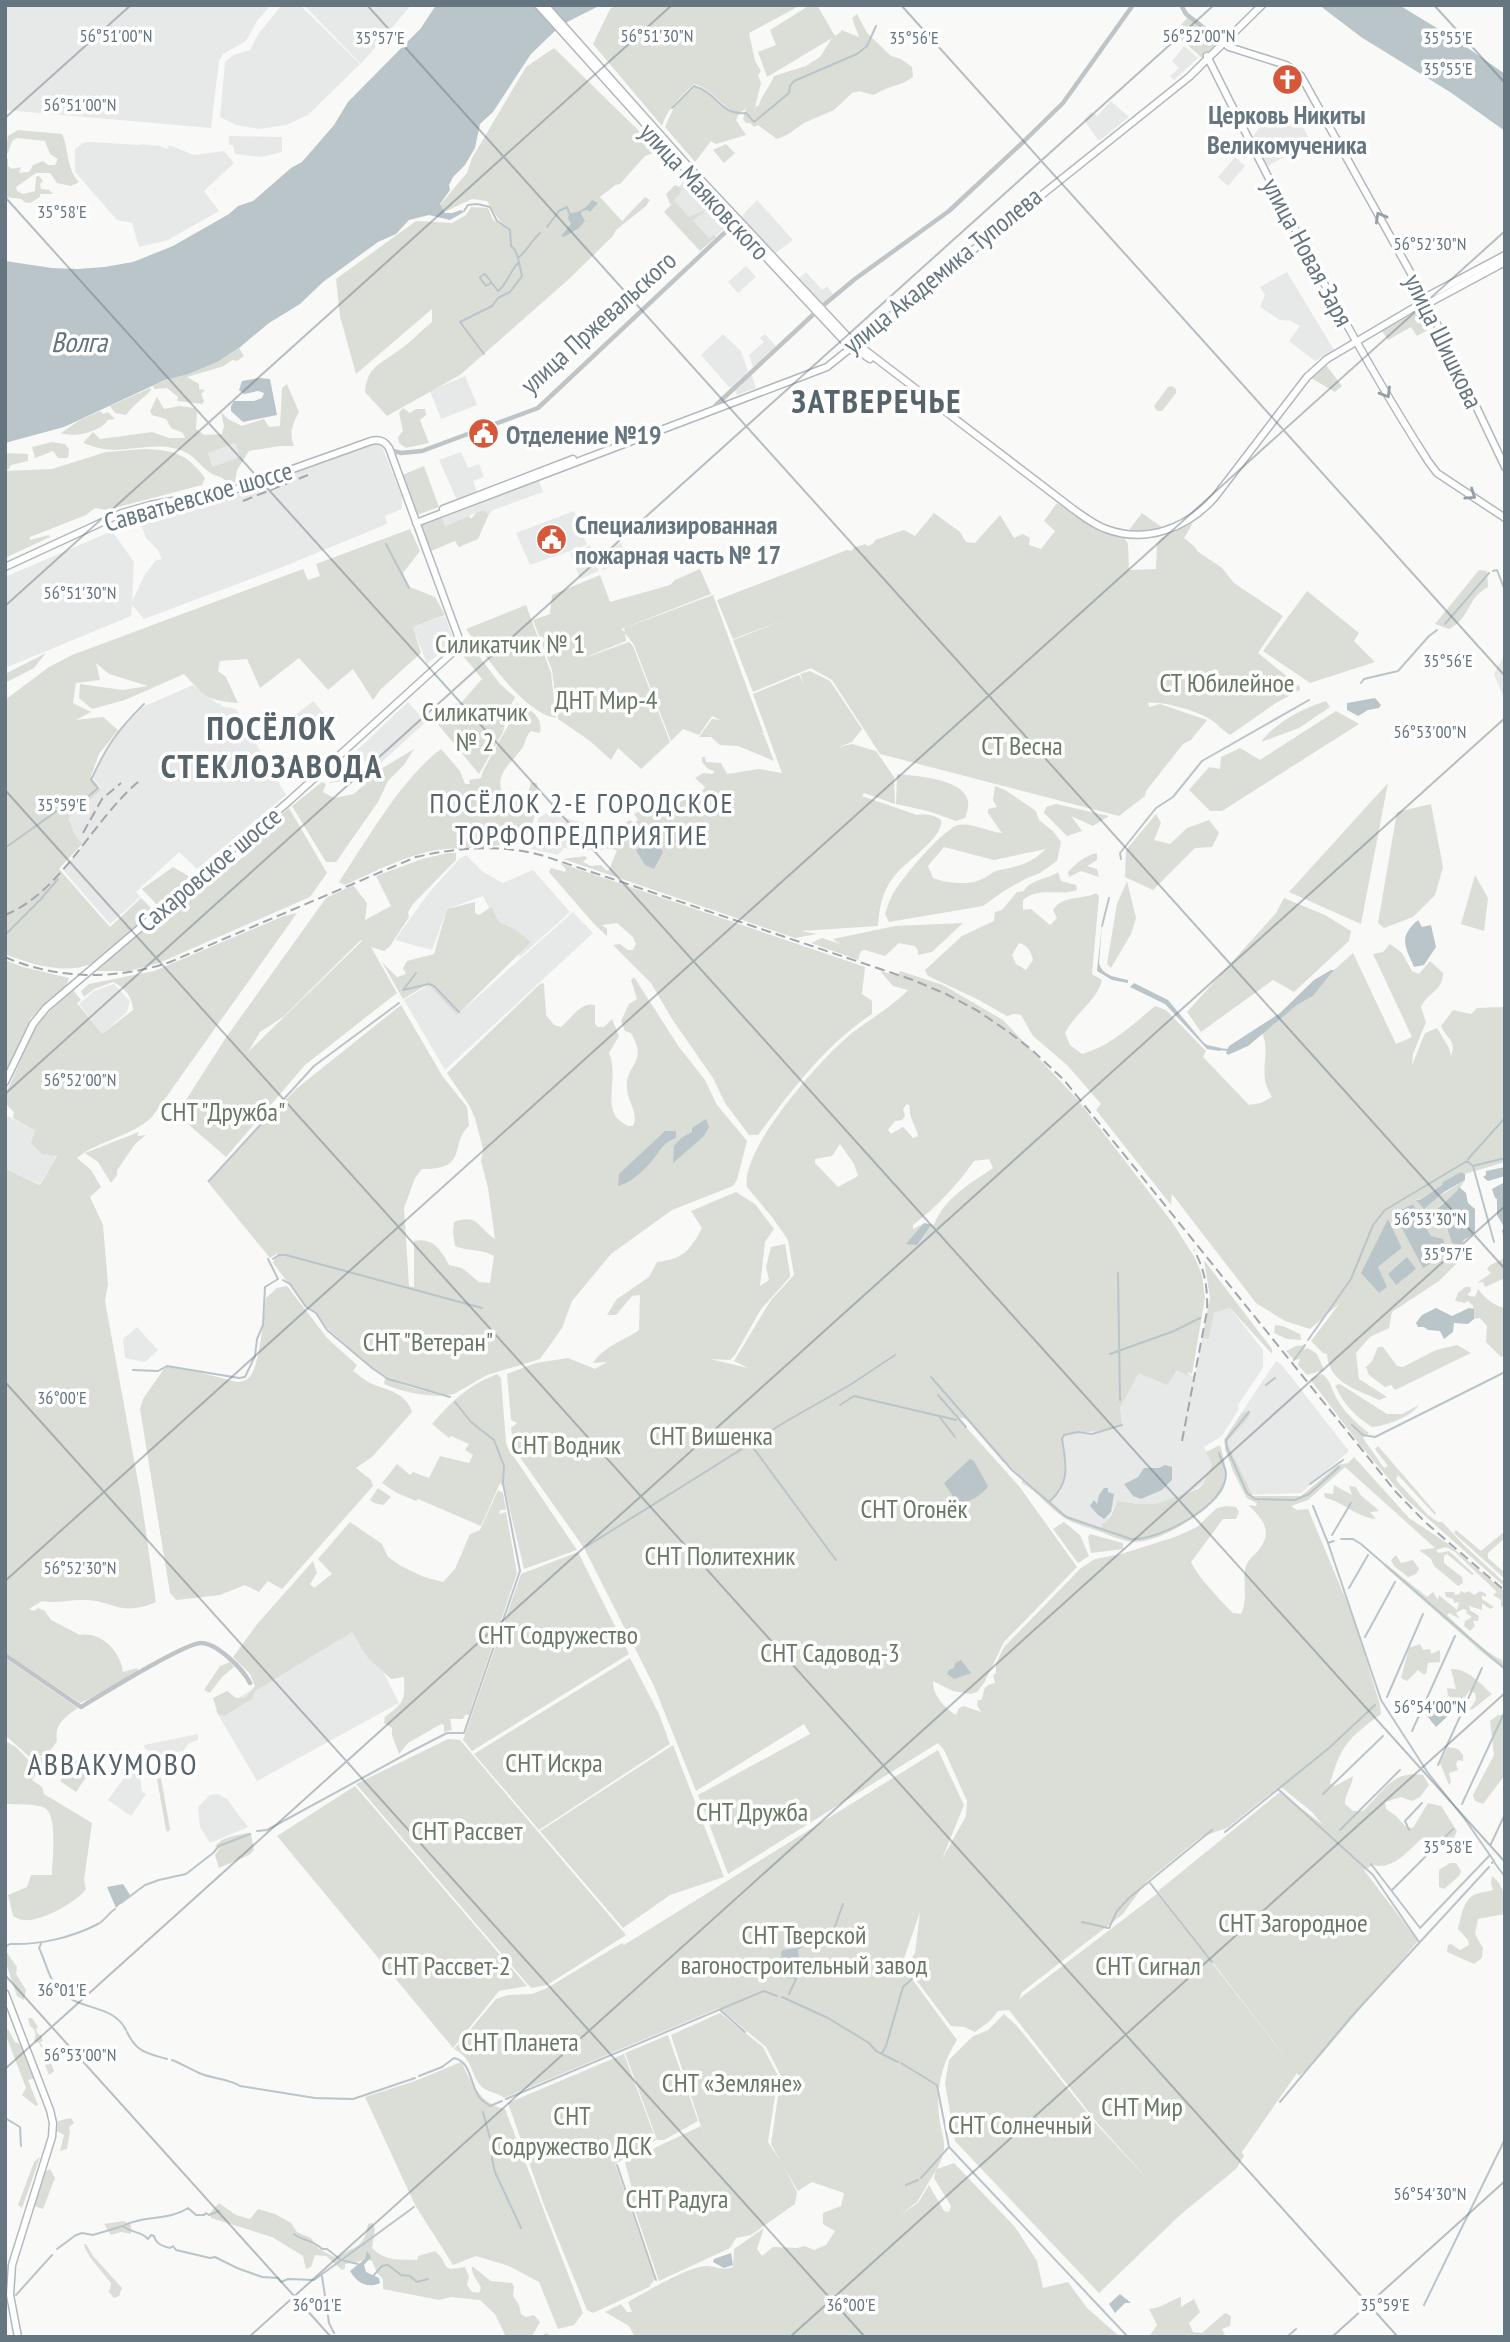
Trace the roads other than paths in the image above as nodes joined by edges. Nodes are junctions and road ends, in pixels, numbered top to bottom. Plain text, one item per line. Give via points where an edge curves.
1 (538, 5) edge
2 (545, 5) edge
3 (1133, 5) edge
4 (1181, 5) edge
5 (1260, 5) edge
6 (1226, 40) junction
7 (588, 57) junction
8 (1205, 60) junction
9 (736, 221) junction
10 (1505, 256) edge
11 (1505, 262) edge
12 (1456, 285) junction
13 (1426, 301) junction
14 (819, 309) junction
15 (1355, 342) junction
16 (853, 344) junction
17 (716, 408) junction
18 (390, 450) junction
19 (1505, 467) edge
20 (1505, 519) edge
21 (415, 521) junction
22 (5, 567) edge
23 (5, 1082) edge
24 (5, 1655) edge
25 (250, 1683) dead end
26 (5, 1993) edge
27 (18, 2337) edge

1 - 7 main road, улица Маяковского
2 - 7 main road, улица Маяковского
3 - 14 street via 1063,103 1030,136 949,211
4 - 6 street via 1186,14
5 - 6 main road, улица Академика Туполева
6 - 8 main road, улица Академика Туполева
13 -> 6 main road, улица Шишкова via 1302,78 1296,71
7 - 9 main road, улица Маяковского
8 - 15 main road, улица Новая Заря
8 - 16 main road, улица Академика Туполева
9 - 14 main road, улица Маяковского
9 - 18 street, улица Пржевальского via 538,408 422,451
10 - 12 main road
11 - 12 main road
12 - 13 main road
13 - 15 main road
13 - 19 main road, улица Шишкова
14 - 16 main road, улица Маяковского
14 - 17 street
15 - 16 main road, улица Маяковского via 1307,377 1204,510 1184,523 1148,534 1109,531 1095,524
15 -> 20 main road, улица Новая Заря via 1437,472
16 - 17 main road, улица Академика Туполева via 821,370
17 - 21 main road, улица Академика Туполева
18 - 21 main road
18 - 22 main road, Савватьевское шоссе via 374,440 234,490 136,509
21 - 23 main road, Сахаровское шоссе via 457,629 453,652 288,802 46,1008 33,1024
24 - 25 street via 81,1707 198,1643 228,1657
26 - 27 main road via 54,2126 11,2269 10,2295

